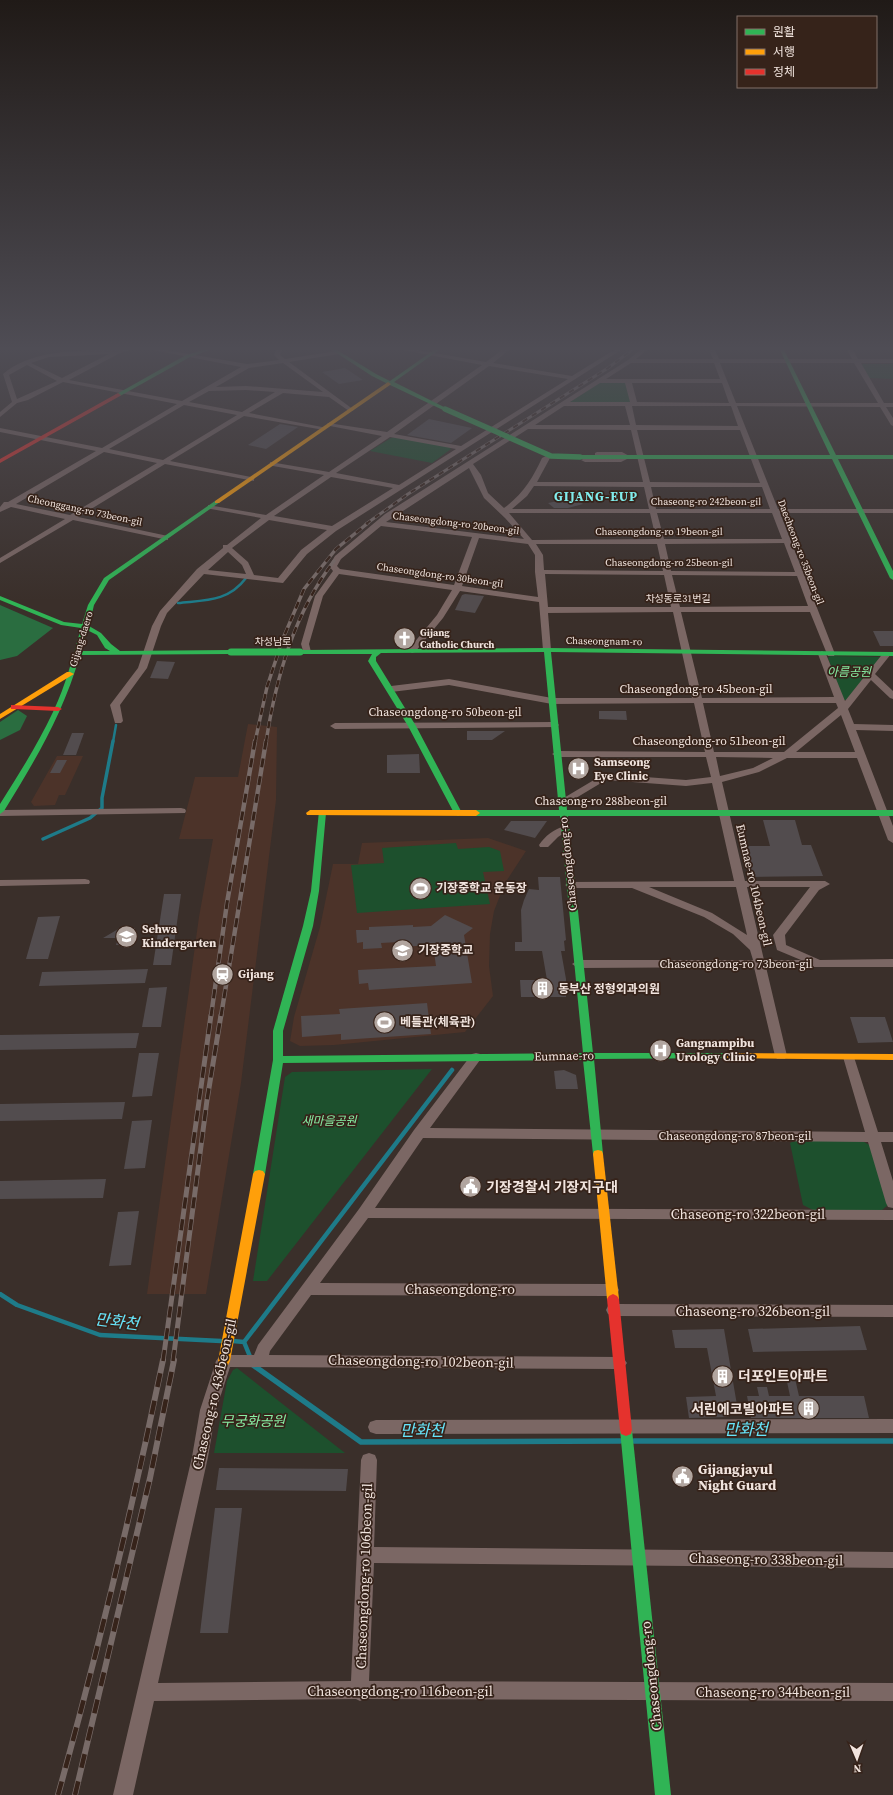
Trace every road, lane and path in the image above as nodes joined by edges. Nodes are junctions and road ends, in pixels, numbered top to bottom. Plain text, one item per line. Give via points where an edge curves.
1 (19, 434) edge
2 (49, 434) edge
3 (131, 434) edge
4 (210, 434) edge
5 (315, 434) edge
6 (389, 434) joint
7 (485, 434) edge
8 (501, 434) edge
9 (635, 434) edge
10 (744, 434) edge
11 (823, 434) edge
12 (515, 435) joint
13 (41, 438) junction
14 (506, 440) junction
15 (462, 448) junction
16 (103, 450) junction
17 (627, 457) junction
18 (641, 457) junction
19 (754, 457) junction
20 (834, 457) junction
21 (893, 457) edge
22 (546, 458) junction
23 (0, 461) edge
24 (164, 462) junction
25 (273, 464) junction
26 (469, 464) junction
27 (330, 474) junction
28 (251, 479) junction
29 (534, 484) junction
30 (647, 484) junction
31 (764, 485) junction
32 (400, 486) junction
33 (0, 504) edge
34 (9, 504) junction
35 (210, 507) junction
36 (0, 510) edge
37 (503, 511) junction
38 (653, 511) junction
39 (774, 511) junction
40 (860, 511) junction
41 (893, 511) edge
42 (73, 517) junction
43 (266, 517) junction
44 (378, 523) junction
45 (333, 529) junction
46 (476, 536) junction
47 (165, 538) junction
48 (786, 540) junction
49 (660, 541) junction
50 (531, 542) junction
51 (226, 547) junction
52 (0, 561) edge
53 (336, 570) junction
54 (200, 571) junction
55 (539, 572) junction
56 (667, 573) junction
57 (799, 574) junction
58 (250, 577) junction
59 (893, 577) edge
60 (457, 589) junction
61 (0, 598) edge
62 (541, 600) junction
63 (813, 609) junction
64 (543, 610) junction
65 (676, 610) junction
66 (84, 626) junction
67 (412, 650) junction
68 (546, 650) junction
69 (380, 651) junction
70 (307, 652) junction
71 (77, 653) junction
72 (119, 653) junction
73 (148, 653) junction
74 (686, 653) junction
75 (826, 654) junction
76 (890, 654) edge
77 (379, 671) junction
78 (70, 674) junction
79 (871, 675) junction
80 (391, 689) junction
81 (893, 696) edge
82 (552, 701) junction
83 (697, 701) junction
84 (842, 704) junction
85 (14, 707) junction
86 (58, 709) junction
87 (0, 717) edge
88 (118, 722) dead end
89 (554, 725) junction
90 (335, 726) dead end
91 (412, 726) junction
92 (851, 727) junction
93 (893, 728) edge
94 (557, 754) junction
95 (710, 754) junction
96 (787, 754) junction
97 (862, 755) junction
98 (716, 780) junction
99 (562, 802) junction
100 (181, 811) dead end
101 (0, 812) edge
102 (310, 813) dead end
103 (322, 813) junction
104 (458, 813) junction
105 (563, 813) junction
106 (724, 813) junction
107 (888, 813) edge
108 (565, 829) junction
109 (893, 840) edge
110 (544, 845) dead end
111 (85, 882) dead end
112 (634, 884) junction
113 (740, 884) junction
114 (570, 885) junction
115 (1, 886) edge
116 (756, 949) junction
117 (819, 963) junction
118 (893, 963) edge
119 (578, 964) junction
120 (759, 964) junction
121 (587, 1056) junction
122 (781, 1056) junction
123 (476, 1057) junction
124 (850, 1057) junction
125 (893, 1057) edge
126 (278, 1060) junction
127 (419, 1133) junction
128 (596, 1135) junction
129 (874, 1137) junction
130 (893, 1137) edge
131 (893, 1203) edge
132 (364, 1213) junction
133 (604, 1213) junction
134 (893, 1215) edge
135 (309, 1289) junction
136 (612, 1290) junction
137 (613, 1310) junction
138 (893, 1311) edge
139 (229, 1358) junction
140 (259, 1360) junction
141 (619, 1363) junction
142 (893, 1426) edge
143 (376, 1427) dead end
144 (626, 1430) junction
145 (369, 1460) dead end
146 (365, 1555) junction
147 (639, 1558) junction
148 (893, 1560) edge
149 (147, 1692) junction
150 (360, 1692) junction
151 (652, 1692) junction
152 (893, 1692) edge
153 (123, 1795) edge
154 (663, 1795) edge

1 - 13 street
2 - 13 street
3 - 16 street
4 - 24 street
5 - 25 street, Gijang-daero
6 - 15 street
6 - 27 street
7 - 15 street
8 - 17 street, bridge via 551,456
9 - 18 street, Eumnae-ro 104beon-gil
10 - 19 street, Daecheong-ro 35beon-gil
11 - 20 street
12 - 14 street
12 - 17 street via 556,453 622,454
13 - 16 street
13 - 23 street
14 - 22 street
14 - 26 street
15 - 32 street
16 - 24 street
16 - 34 street
17 - 18 street
17 - 22 street via 621,460
18 - 19 street
18 - 30 street, Eumnae-ro 104beon-gil
19 - 20 street
19 - 31 street, Daecheong-ro 35beon-gil
20 - 21 street
20 - 40 street
22 - 29 street
24 - 28 street
24 - 42 street
25 - 27 street
25 - 28 street, Gijang-daero
26 - 37 street, Chaseongdong-ro via 477,470 485,495
26 - 44 street
27 - 32 street
27 - 43 street
28 - 35 street, Gijang-daero
29 - 30 street
29 - 37 street
30 - 31 street
30 - 38 street, Eumnae-ro 104beon-gil
31 - 39 street, Daecheong-ro 35beon-gil
32 - 45 street
33 - 34 street, Cheonggang-ro 73beon-gil
34 - 36 street
34 - 42 street, Cheonggang-ro 73beon-gil
35 - 43 street
35 - 47 street, Gijang-daero
37 - 38 street, Chaseong-ro 242beon-gil
37 - 50 street, Chaseongdong-ro
38 - 39 street, Chaseong-ro 242beon-gil
38 - 49 street, Eumnae-ro 104beon-gil
39 - 40 street, Chaseong-ro 242beon-gil
39 - 48 street, Daecheong-ro 35beon-gil
40 - 41 street, Chaseong-ro 242beon-gil
40 - 59 street
42 - 47 street, Cheonggang-ro 73beon-gil
42 - 52 street
43 - 45 street
43 - 51 street
44 - 46 street, Chaseongdong-ro 20beon-gil
44 - 53 street via 338,558 333,566
45 - 58 street via 304,552 280,581
46 - 50 street, Chaseongdong-ro 20beon-gil
46 - 60 street
47 - 66 street, Gijang-daero via 106,579 93,599
48 - 49 street, Chaseongdong-ro 19beon-gil
48 - 57 street, Daecheong-ro 35beon-gil
49 - 50 street, Chaseongdong-ro 19beon-gil
49 - 56 street, Eumnae-ro 104beon-gil
50 - 55 street, Chaseongdong-ro via 538,555
51 - 54 street
51 - 58 street via 245,564
53 - 60 street, Chaseongdong-ro 30beon-gil
53 - 70 street via 319,596 305,644
54 - 58 street
54 - 73 street via 162,615 153,632
55 - 56 street, Chaseongdong-ro 25beon-gil
55 - 62 street, Chaseongdong-ro
56 - 57 street, Chaseongdong-ro 25beon-gil
56 - 65 street, Eumnae-ro 104beon-gil
57 - 63 street, Daecheong-ro 35beon-gil
60 - 62 street, Chaseongdong-ro 30beon-gil
60 - 67 street via 440,616
61 - 66 street via 63,624
62 - 64 street, Chaseongdong-ro
63 - 65 street, 차성동로31번길
63 - 75 street, Daecheong-ro 35beon-gil
64 - 65 street, 차성동로31번길
64 - 68 street, Chaseongdong-ro
65 - 74 street, Eumnae-ro 104beon-gil
66 - 71 street, Gijang-daero
66 - 72 street via 99,634 108,646
67 - 68 street, Chaseongnam-ro
67 - 69 street, Chaseongnam-ro
68 - 74 street, Chaseongnam-ro
68 - 82 street, Chaseongdong-ro
69 - 70 street, Chaseongnam-ro
69 - 77 street via 372,658
70 - 73 street, 차성남로, bridge
70 - 77 street via 358,661
71 - 72 street
71 - 78 street, Gijang-daero
72 - 73 street
73 - 88 street via 116,705
74 - 75 street, Chaseongnam-ro
74 - 83 street, Eumnae-ro 104beon-gil
75 - 76 street, Chaseongnam-ro
75 - 84 street, Daecheong-ro 35beon-gil
76 - 79 street
77 - 80 street
78 - 85 street
78 - 86 street, Gijang-daero
79 - 81 street
79 - 84 street
80 - 82 street, Chaseongdong-ro 45beon-gil via 448,682
80 - 91 street
82 - 83 street, Chaseongdong-ro 45beon-gil
82 - 89 street, Chaseongdong-ro
83 - 84 street, Chaseongdong-ro 45beon-gil
83 - 95 street, Eumnae-ro 104beon-gil
84 - 92 street, Daecheong-ro 35beon-gil
84 - 96 street
85 - 86 street
85 - 87 street
86 - 101 street, Gijang-daero
89 - 91 street, Chaseongdong-ro 50beon-gil
89 - 94 street, Chaseongdong-ro
90 - 91 street, Chaseongdong-ro 50beon-gil
91 - 104 street
92 - 93 street
92 - 97 street, Daecheong-ro 35beon-gil
94 - 95 street, Chaseongdong-ro 51beon-gil
94 - 99 street, Chaseongdong-ro
95 - 96 street, Chaseongdong-ro 51beon-gil
95 - 98 street, Eumnae-ro 104beon-gil
96 - 97 street, Chaseongdong-ro 51beon-gil
96 - 98 street via 749,772
97 - 107 street, Daecheong-ro 35beon-gil
98 - 99 street via 675,783 604,777
98 - 106 street, Eumnae-ro 104beon-gil
99 - 105 street, Chaseongdong-ro
100 - 101 street, Gijang-daero
102 - 103 street, Chaseong-ro 288beon-gil
103 - 104 street, Chaseong-ro 288beon-gil
103 - 126 street, Chaseong-ro 436beon-gil via 315,891 308,926 282,1012 278,1031
104 - 105 street, Chaseong-ro 288beon-gil
105 - 106 street, Chaseong-ro 288beon-gil
105 - 108 street, Chaseongdong-ro
106 - 107 street, Chaseong-ro 288beon-gil
106 - 113 street, Eumnae-ro 104beon-gil
107 - 109 street, Daecheong-ro 35beon-gil
108 - 110 street
108 - 114 street, Chaseongdong-ro
111 - 115 street
112 - 113 street
112 - 114 street
112 - 116 street via 726,925
113 - 116 street, Eumnae-ro 104beon-gil
113 - 117 street via 825,884 815,888 779,935 781,947
114 - 119 street, Chaseongdong-ro
116 - 120 street, Eumnae-ro 104beon-gil
117 - 118 street, Chaseongdong-ro 73beon-gil
117 - 120 street, Chaseongdong-ro 73beon-gil
119 - 120 street, Chaseongdong-ro 73beon-gil
119 - 121 street, Chaseongdong-ro
120 - 122 street, Eumnae-ro 104beon-gil
121 - 122 street, Eumnae-ro
121 - 123 street, Eumnae-ro
121 - 128 street, Chaseongdong-ro
122 - 124 street, Eumnae-ro
123 - 126 street, Eumnae-ro
123 - 127 street
124 - 125 street, Eumnae-ro
124 - 129 street
126 - 139 street, Chaseong-ro 436beon-gil via 229,1331
127 - 128 street
127 - 132 street
128 - 129 street, Chaseongdong-ro 87beon-gil
128 - 133 street, Chaseongdong-ro
129 - 130 street, Chaseongdong-ro 87beon-gil
129 - 131 street
132 - 133 street
132 - 135 street
133 - 134 street, Chaseong-ro 322beon-gil
133 - 136 street, Chaseongdong-ro
135 - 136 street, Chaseongdong-ro
135 - 140 street via 263,1349
136 - 137 street, Chaseongdong-ro
137 - 138 street, Chaseong-ro 326beon-gil
137 - 141 street, Chaseongdong-ro
139 - 140 street, Chaseongdong-ro 102beon-gil
139 - 149 street, Chaseong-ro 436beon-gil via 208,1410 200,1457
140 - 141 street, Chaseongdong-ro 102beon-gil
141 - 144 street, Chaseongdong-ro
142 - 144 street
143 - 144 street
144 - 147 street, Chaseongdong-ro
145 - 146 street, Chaseongdong-ro 106beon-gil
146 - 147 street
146 - 150 street, Chaseongdong-ro 106beon-gil
147 - 148 street, Chaseong-ro 338beon-gil
147 - 151 street, Chaseongdong-ro
149 - 150 street, Chaseongdong-ro 116beon-gil
149 - 153 street, Chaseong-ro 436beon-gil
150 - 151 street, Chaseongdong-ro 116beon-gil
151 - 152 street, Chaseong-ro 344beon-gil
151 - 154 street, Chaseongdong-ro

